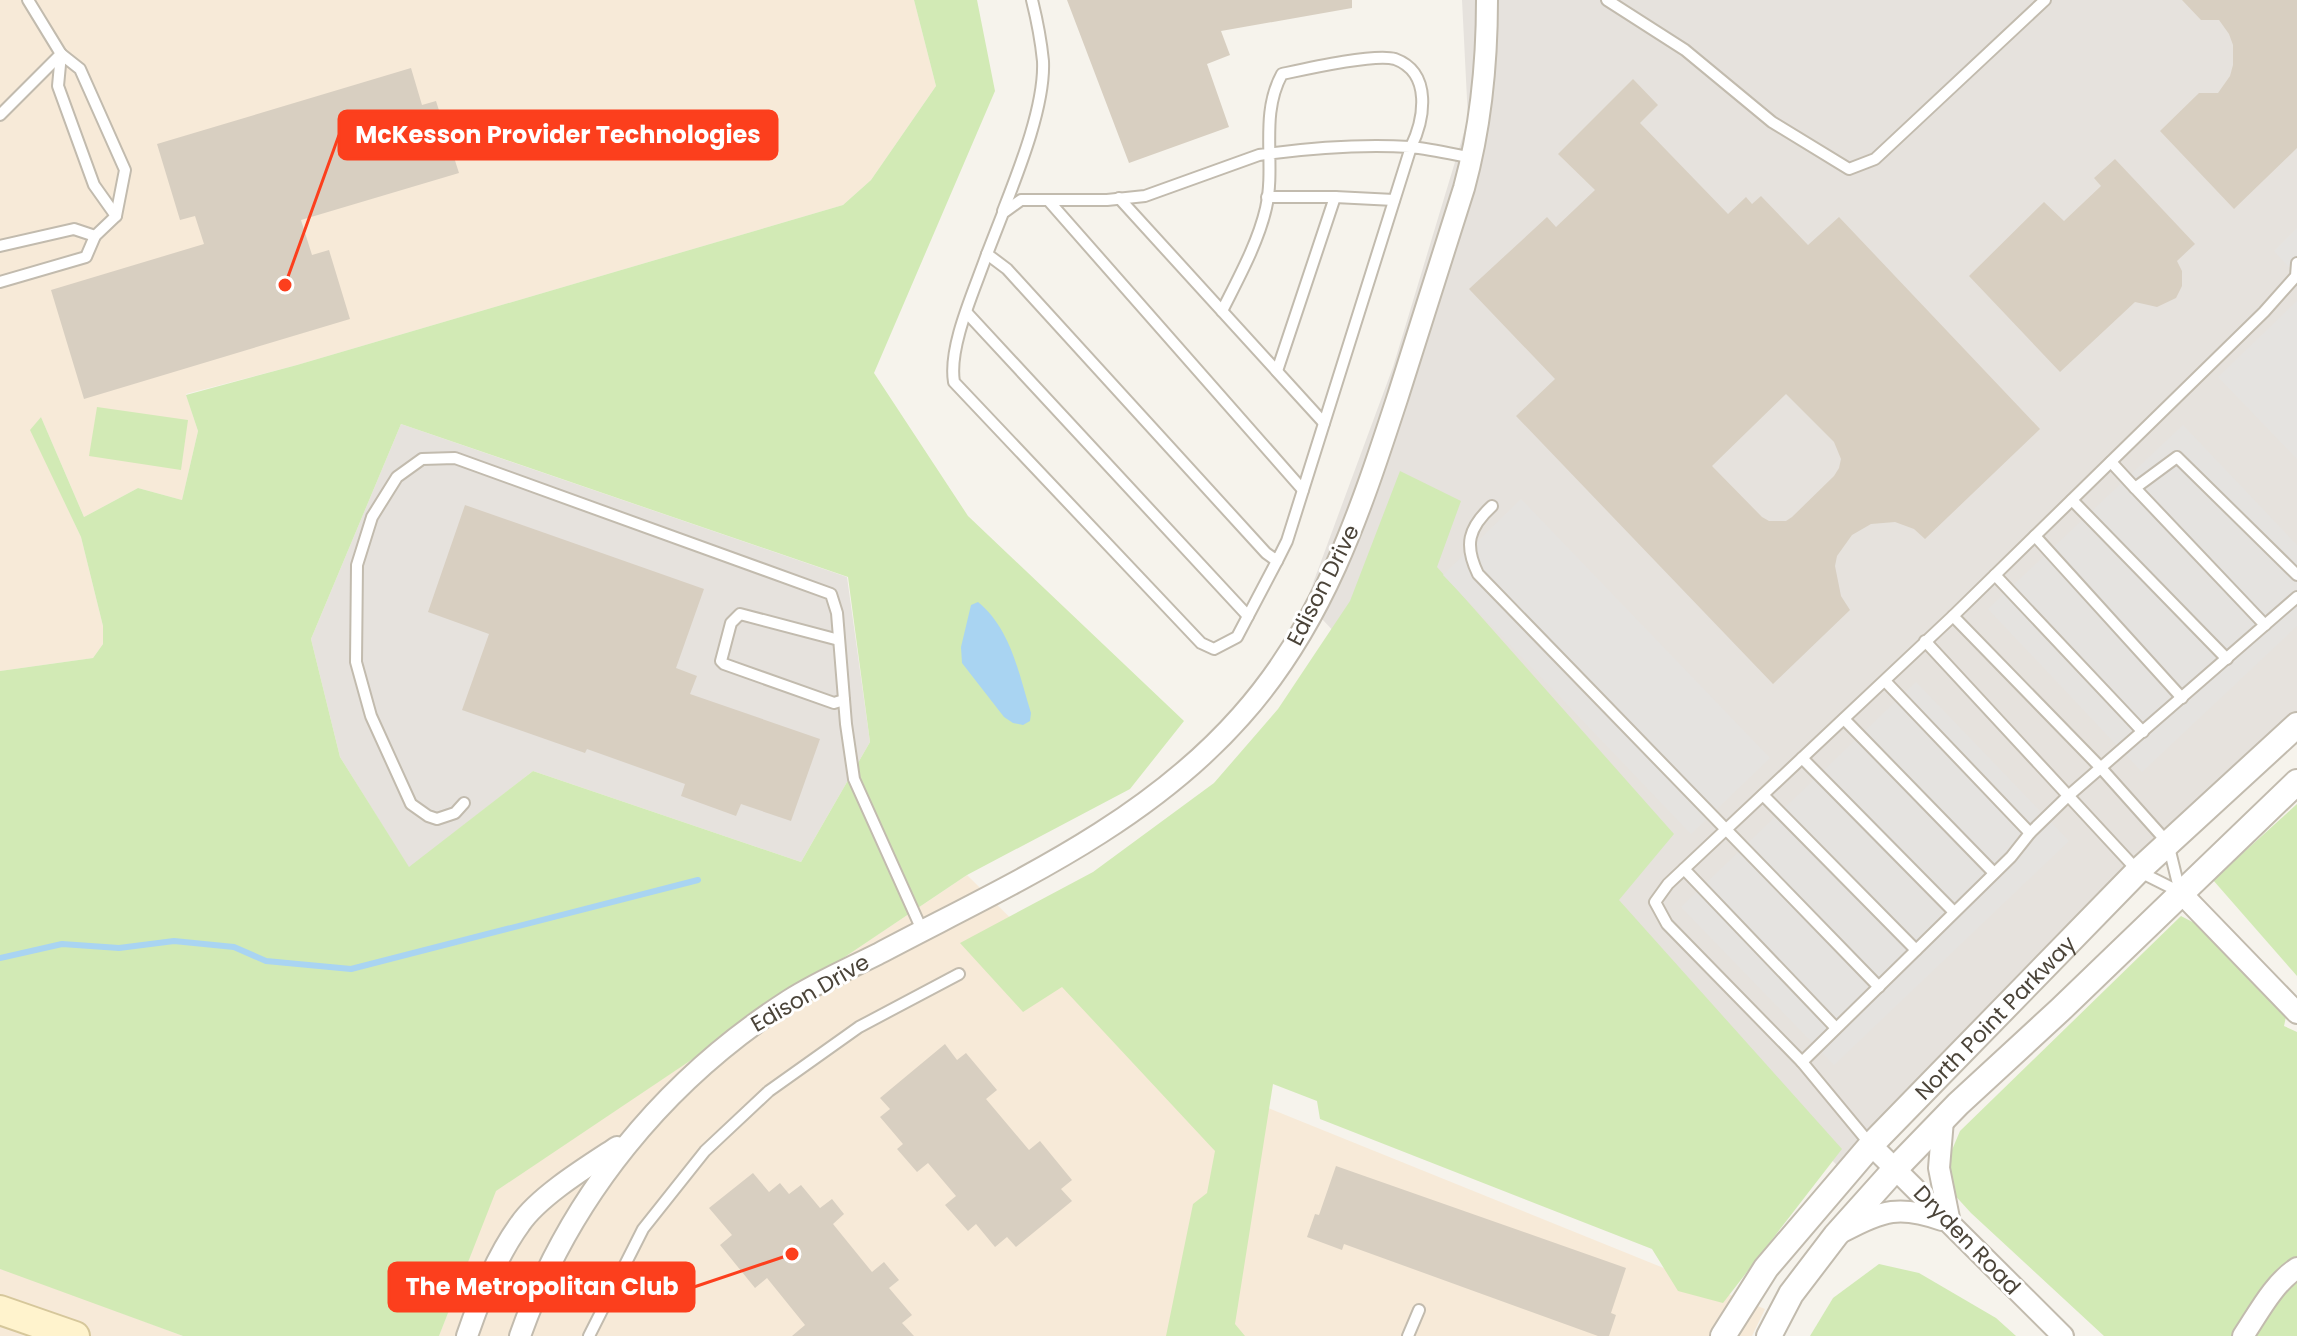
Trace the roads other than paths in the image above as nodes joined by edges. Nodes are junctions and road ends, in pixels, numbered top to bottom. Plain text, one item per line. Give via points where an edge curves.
1 (28, 0) edge
2 (1032, 0) edge
3 (1487, 0) edge
4 (1607, 0) edge
5 (2045, 0) edge
6 (61, 54) junction
7 (0, 115) edge
8 (1411, 147) junction
9 (1271, 153) junction
10 (1473, 158) junction
11 (1267, 197) junction
12 (1335, 197) junction
13 (1119, 198) junction
14 (1048, 200) junction
15 (1394, 200) junction
16 (1003, 213) junction
17 (116, 216) junction
18 (95, 236) junction
19 (0, 246) edge
20 (987, 254) junction
21 (2297, 263) edge
22 (0, 282) edge
23 (1222, 311) junction
24 (967, 313) junction
25 (1277, 371) junction
26 (1324, 423) junction
27 (2111, 462) junction
28 (2135, 488) junction
29 (1303, 490) junction
30 (2072, 500) junction
31 (1492, 506) dead end
32 (2035, 536) junction
33 (1277, 561) junction
34 (1995, 575) junction
35 (2297, 575) edge
36 (2297, 597) edge
37 (1248, 616) junction
38 (1953, 616) junction
39 (2265, 625) junction
40 (839, 640) junction
41 (1925, 641) junction
42 (2227, 659) junction
43 (1885, 681) junction
44 (2182, 698) junction
45 (844, 700) junction
46 (1844, 719) junction
47 (2297, 725) edge
48 (2143, 732) junction
49 (1802, 758) junction
50 (2101, 768) junction
51 (2297, 782) edge
52 (1763, 795) junction
53 (2067, 797) junction
54 (464, 803) dead end
55 (1726, 829) junction
56 (2030, 833) junction
57 (2168, 843) junction
58 (1684, 869) junction
59 (2138, 871) junction
60 (1994, 873) junction
61 (2180, 892) junction
62 (1954, 912) junction
63 (922, 930) junction
64 (1916, 950) junction
65 (959, 974) dead end
66 (1879, 987) junction
67 (2297, 1013) edge
68 (1836, 1028) junction
69 (1802, 1062) junction
70 (1943, 1120) junction
71 (633, 1135) junction
72 (1871, 1145) junction
73 (1896, 1168) junction
74 (1950, 1223) junction
75 (1836, 1235) junction
76 (2297, 1268) edge
77 (0, 1310) edge
78 (1419, 1310) dead end
79 (75, 1336) edge
80 (467, 1336) edge
81 (520, 1336) edge
82 (589, 1336) edge
83 (1408, 1336) edge
84 (1723, 1336) edge
85 (1769, 1336) edge
86 (2063, 1336) edge
87 (2243, 1336) edge

1 - 6 lane
2 - 16 lane via 1043,64 1038,102
3 - 10 street, Edison Drive via 1483,94
4 - 5 lane via 1685,50 1772,122 1849,169 1875,159
6 - 7 lane
6 - 17 lane via 58,86 94,185
6 - 17 lane via 80,69 125,170
8 - 9 lane
8 - 9 lane via 1423,114 1419,84 1395,59 1374,59 1282,74 1268,112
8 - 10 lane
8 - 15 lane
9 - 11 lane
9 - 13 lane via 1145,196
10 - 63 street, Edison Drive via 1349,539 1282,664 1243,715 1150,802 1079,847
11 - 12 lane
11 - 23 lane via 1242,272
12 - 15 lane
12 - 25 lane
13 - 14 lane
13 - 23 lane
14 - 16 lane via 1021,200
14 - 29 lane
15 - 26 lane
16 - 20 lane
17 - 18 lane
18 - 19 lane via 74,229
18 - 22 lane via 86,257
20 - 24 lane
20 - 33 lane via 1007,269
21 - 27 lane via 2296,276 2264,312
23 - 25 lane
24 - 37 lane
24 - 37 lane via 952,369 954,382 1201,643 1214,649 1237,637
25 - 26 lane
26 - 29 lane
27 - 28 lane
27 - 30 lane
28 - 35 lane via 2177,457
28 - 39 lane
29 - 33 lane
30 - 32 lane
30 - 42 lane
31 - 55 lane via 1472,533 1469,555 1478,574
32 - 34 lane
32 - 44 lane
33 - 37 lane
34 - 38 lane
34 - 48 lane
36 - 39 lane
38 - 41 lane
38 - 50 lane
39 - 42 lane
40 - 45 lane
40 - 45 lane via 740,614 731,623 721,661 834,703
40 - 54 lane via 831,594 455,458 422,459 397,477 372,517 357,565 356,662 371,716 411,804 437,819 455,813
41 - 43 lane
41 - 53 lane
42 - 44 lane
43 - 46 lane
43 - 56 lane
44 - 48 lane
45 - 63 lane via 854,779
46 - 49 lane
46 - 60 lane
47 - 57 street, North Point Parkway
48 - 50 lane
49 - 52 lane
49 - 62 lane
50 - 53 lane
50 - 57 lane
51 - 61 street, North Point Parkway
52 - 55 lane
52 - 64 lane
53 - 56 lane
53 - 59 lane
55 - 58 lane
55 - 66 lane
56 - 60 lane
57 - 59 street, North Point Parkway
57 - 61 lane
58 - 68 lane
58 - 69 lane via 1655,902 1667,924
59 - 61 lane
59 - 72 street, North Point Parkway
60 - 62 lane
61 - 67 street
61 - 70 street, North Point Parkway
62 - 64 lane
63 - 71 street, Edison Drive via 791,999 728,1043
64 - 66 lane
65 - 82 lane via 859,1027 769,1091 705,1151 643,1229
66 - 68 lane
68 - 69 lane
69 - 72 lane
70 - 73 street, North Point Parkway
70 - 74 street via 1939,1168
71 - 80 street, Edison Drive via 564,1183 521,1222
71 - 81 street, Edison Drive via 560,1244
72 - 73 street, Dryden Road
72 - 84 street, North Point Parkway via 1766,1268
73 - 74 street, Dryden Road
73 - 75 street, North Point Parkway
74 - 75 street via 1900,1209 1876,1214
74 - 86 street, Dryden Road
75 - 85 street, North Point Parkway via 1791,1294
76 - 87 street
77 - 79 main road
78 - 83 lane

